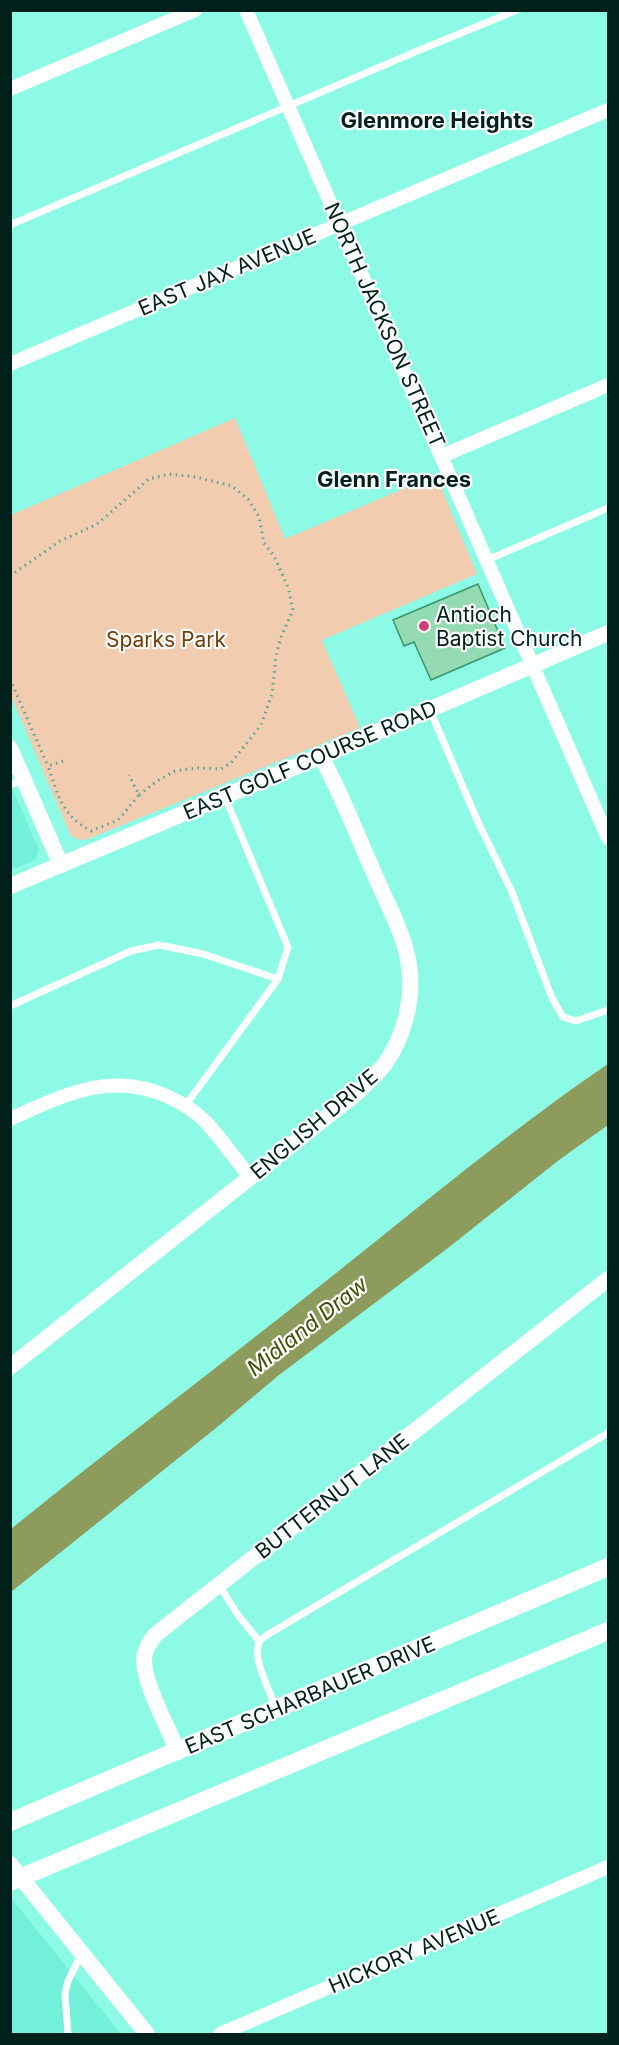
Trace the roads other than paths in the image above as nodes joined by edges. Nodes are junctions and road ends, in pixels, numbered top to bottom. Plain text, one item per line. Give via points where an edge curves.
1 (195, 10) edge
2 (246, 10) edge
3 (517, 10) edge
4 (10, 89) edge
5 (289, 108) junction
6 (609, 110) edge
7 (340, 224) junction
8 (10, 225) edge
9 (10, 364) edge
10 (609, 385) edge
11 (442, 456) junction
12 (609, 508) edge
13 (487, 560) junction
14 (609, 633) edge
15 (533, 665) junction
16 (430, 710) junction
17 (10, 748) edge
18 (321, 756) junction
19 (17, 782) edge
20 (225, 797) junction
21 (609, 838) edge
22 (62, 865) junction
23 (10, 886) edge
24 (278, 979) junction
25 (10, 1006) edge
26 (609, 1010) edge
27 (186, 1106) junction
28 (10, 1119) edge
29 (250, 1177) junction
30 (609, 1279) edge
31 (10, 1367) edge
32 (609, 1433) edge
33 (609, 1567) edge
34 (219, 1585) junction
35 (609, 1631) edge
36 (260, 1641) junction
37 (277, 1709) junction
38 (178, 1752) junction
39 (10, 1822) edge
40 (609, 1867) edge
41 (14, 1874) edge
42 (82, 1953) junction
43 (143, 2033) edge
44 (68, 2034) edge
45 (220, 2034) edge

1 - 4 street
2 - 5 street, NORTH JACKSON STREET
3 - 5 lane
5 - 7 street, NORTH JACKSON STREET
5 - 8 lane
6 - 7 street, EAST JAX AVENUE
7 - 9 street, EAST JAX AVENUE
7 - 11 street, NORTH JACKSON STREET
10 - 11 street
11 - 13 street, NORTH JACKSON STREET
12 - 13 lane
13 - 15 street, NORTH JACKSON STREET
14 - 15 street, EAST GOLF COURSE ROAD
15 - 16 street, EAST GOLF COURSE ROAD
15 - 21 street, NORTH JACKSON STREET
16 - 18 street, EAST GOLF COURSE ROAD
16 - 26 lane via 563,1017 576,1021
17 - 19 street
18 - 20 street, EAST GOLF COURSE ROAD
18 - 29 street, ENGLISH DRIVE via 404,946 409,966 408,1007 396,1045 376,1075
19 - 22 street
20 - 22 street, EAST GOLF COURSE ROAD
20 - 24 lane via 288,947
22 - 23 street, EAST GOLF COURSE ROAD
24 - 25 lane via 203,954 159,945 131,951
24 - 27 lane
27 - 28 street via 149,1089 113,1084 82,1090
27 - 29 street via 205,1121
29 - 31 street, ENGLISH DRIVE
30 - 34 street, BUTTERNUT LANE
32 - 36 lane
33 - 37 main road, EAST SCHARBAUER DRIVE
34 - 36 lane
34 - 38 street, BUTTERNUT LANE via 155,1635 146,1650 144,1668
35 - 41 main road
36 - 37 lane via 258,1661
37 - 38 main road, EAST SCHARBAUER DRIVE
38 - 39 main road, EAST SCHARBAUER DRIVE
40 - 45 street, HICKORY AVENUE
41 - 42 street
42 - 43 street
42 - 44 lane via 65,1994

